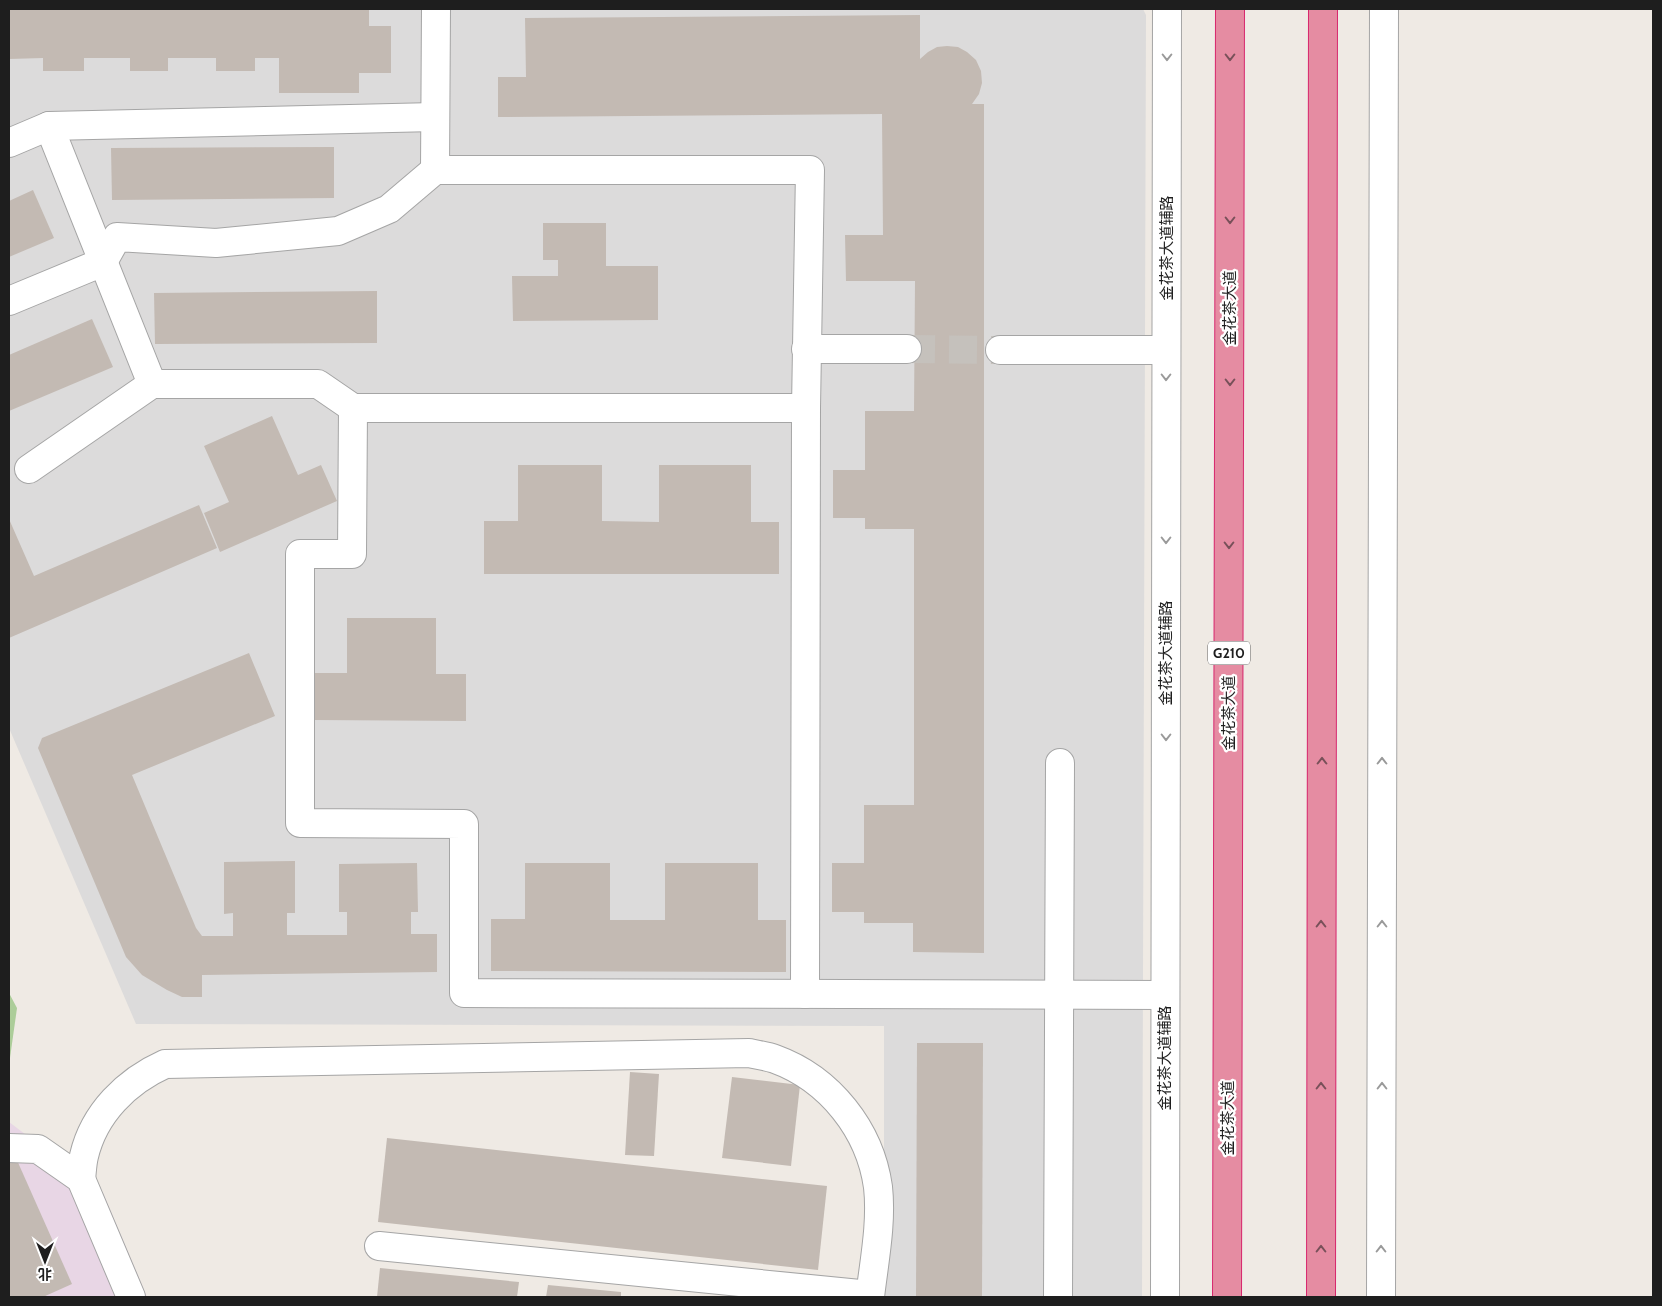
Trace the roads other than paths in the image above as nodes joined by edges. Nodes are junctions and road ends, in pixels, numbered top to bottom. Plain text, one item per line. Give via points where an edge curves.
1 (436, 9) edge
2 (1167, 9) edge
3 (1230, 9) edge
4 (1323, 9) edge
5 (1384, 9) edge
6 (435, 117) junction
7 (49, 126) junction
8 (9, 143) edge
9 (435, 170) junction
10 (103, 262) junction
11 (9, 301) edge
12 (806, 350) junction
13 (907, 350) tunnel mouth
14 (1000, 350) tunnel mouth
15 (1166, 350) junction
16 (152, 384) junction
17 (353, 408) junction
18 (806, 408) junction
19 (29, 469) dead end
20 (1060, 763) dead end
21 (805, 994) junction
22 (1059, 995) junction
23 (1166, 995) junction
24 (9, 1148) edge
25 (81, 1179) junction
26 (379, 1246) dead end
27 (122, 1294) edge
28 (870, 1296) edge
29 (1058, 1297) edge
30 (1165, 1297) edge
31 (1228, 1297) edge
32 (1321, 1297) edge
33 (1381, 1297) edge

1 - 6 street
2 -> 15 street, 金花茶大道辅路
3 -> 31 highway, 金花茶大道 / G210
32 -> 4 highway
33 -> 5 street
6 - 7 street
6 - 9 street
7 - 8 street
7 - 10 street
9 - 10 street via 388,209 338,231 216,243 116,237
9 - 12 street via 810,170
10 - 11 street
10 - 16 street
12 - 13 street
12 - 18 street
14 - 15 street
15 -> 23 street, 金花茶大道辅路
16 - 17 street via 318,384
16 - 19 street
17 - 18 street
17 - 21 street via 352,554 300,554 300,823 464,824 464,993
18 - 21 street
20 - 22 street
21 - 22 street
22 - 23 street
22 - 29 street
23 - 30 street, 金花茶大道辅路
24 - 25 street via 38,1149
25 - 27 street
25 - 28 street via 84,1156 103,1113 132,1083 166,1064 749,1053 775,1059 821,1085 840,1103 866,1144 878,1187 879,1210
26 - 28 street

